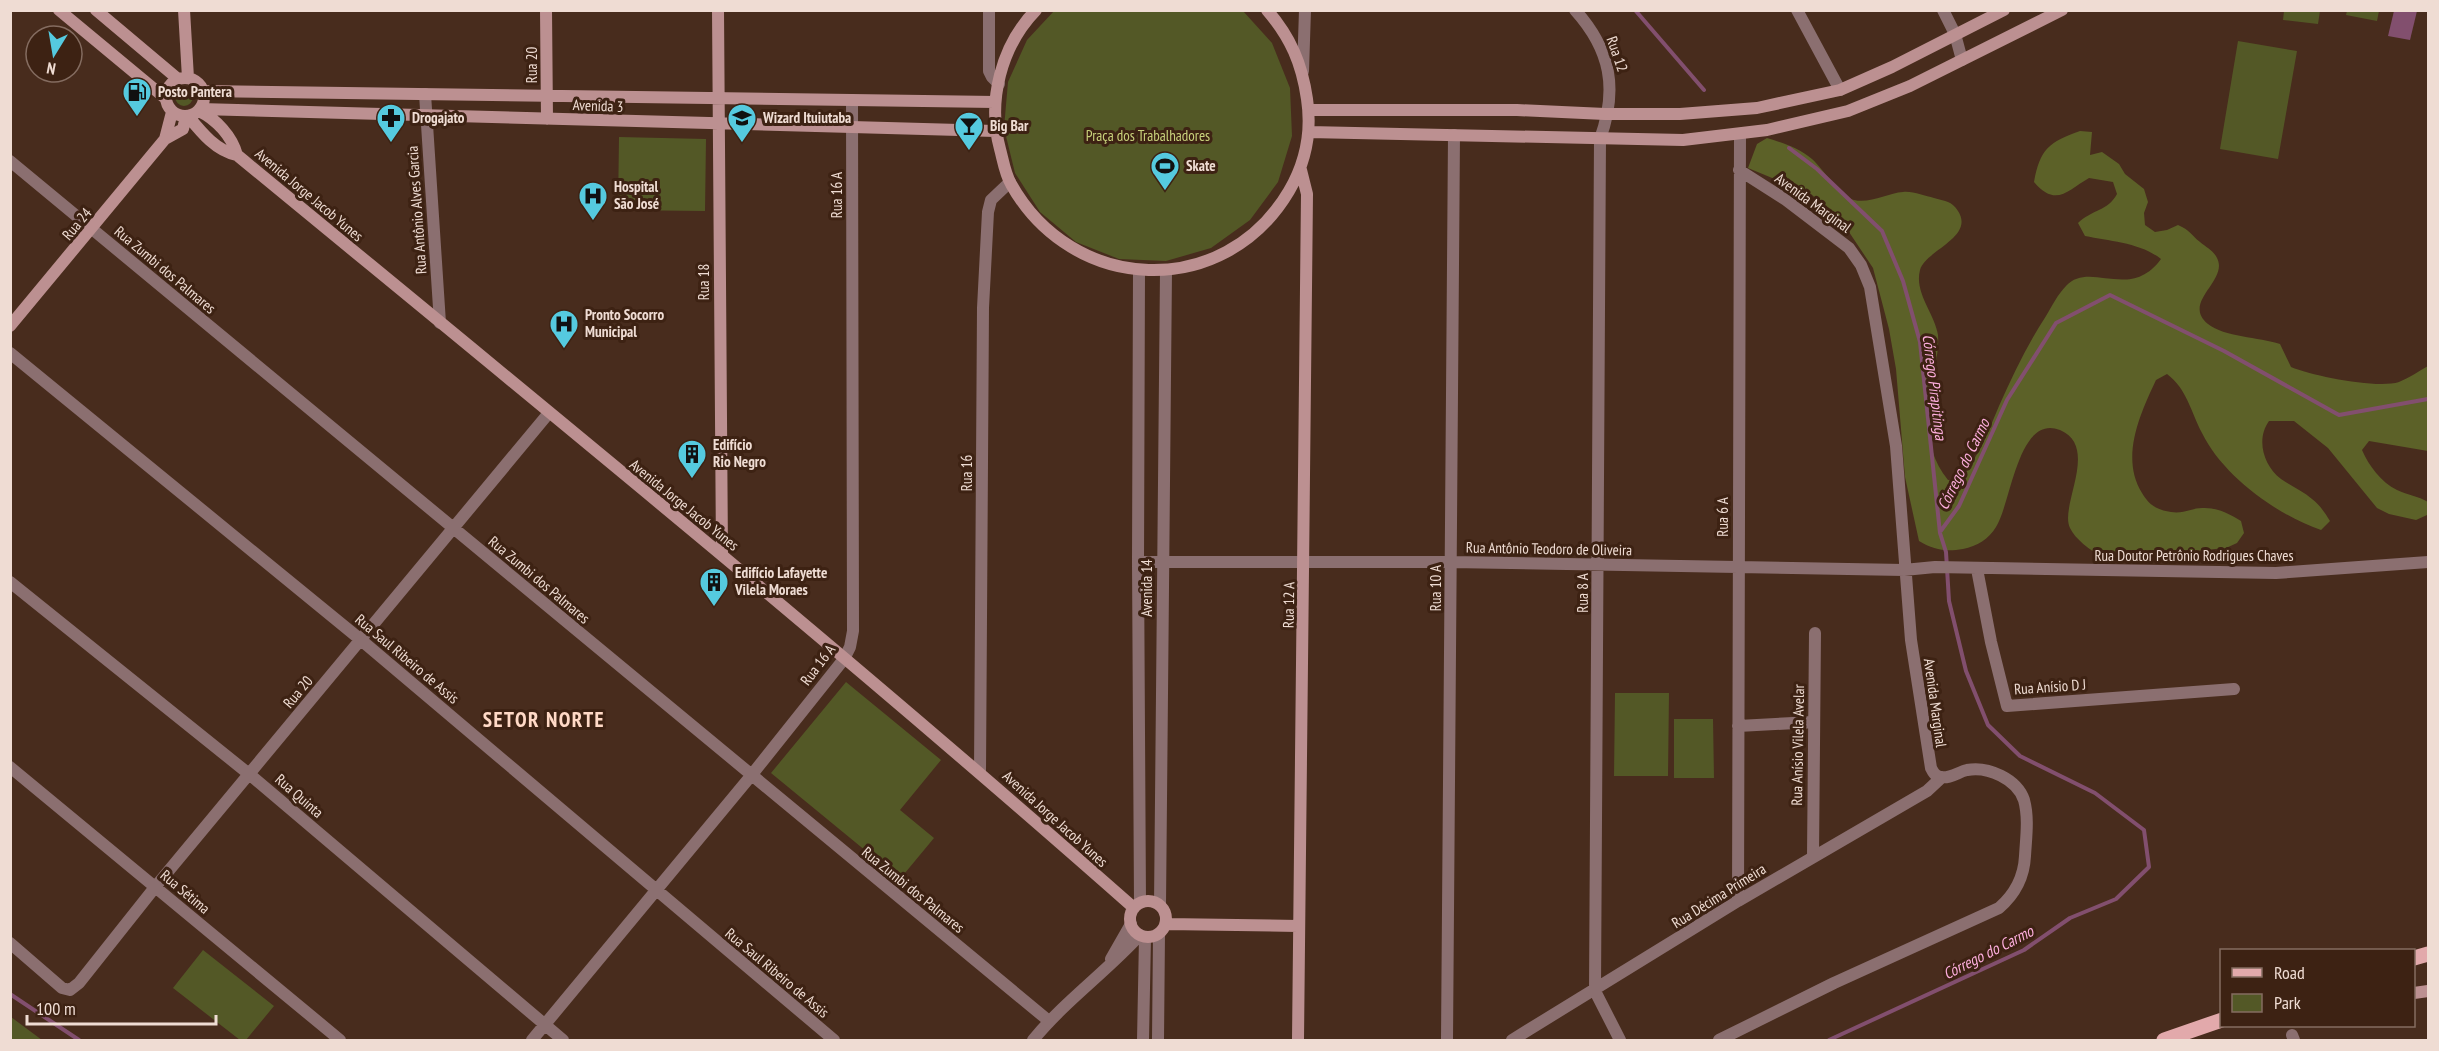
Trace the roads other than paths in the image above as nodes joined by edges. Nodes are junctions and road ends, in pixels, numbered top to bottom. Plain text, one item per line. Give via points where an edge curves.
1 (59, 10) edge
2 (96, 10) edge
3 (184, 10) edge
4 (546, 10) edge
5 (718, 10) edge
6 (989, 10) edge
7 (1036, 10) edge
8 (1267, 10) edge
9 (1305, 10) edge
10 (1575, 10) edge
11 (1797, 10) edge
12 (1943, 10) edge
13 (2004, 10) edge
14 (2062, 10) edge
15 (1955, 34) junction
16 (1962, 60) junction
17 (1303, 71) junction
18 (183, 78) junction
19 (999, 84) junction
20 (1840, 90) junction
21 (203, 91) junction
22 (424, 94) junction
23 (547, 96) junction
24 (165, 98) junction
25 (718, 98) junction
26 (852, 100) junction
27 (995, 102) junction
28 (1309, 110) junction
29 (172, 112) junction
30 (193, 113) junction
31 (1605, 114) junction
32 (426, 116) junction
33 (547, 119) junction
34 (718, 124) junction
35 (852, 127) junction
36 (995, 130) junction
37 (1309, 132) junction
38 (1740, 134) junction
39 (1454, 135) junction
40 (165, 139) junction
41 (1600, 139) junction
42 (237, 155) junction
43 (10, 161) edge
44 (1301, 170) junction
45 (1739, 170) junction
46 (1010, 182) junction
47 (92, 229) junction
48 (1139, 271) junction
49 (1166, 271) junction
50 (440, 323) junction
51 (10, 326) edge
52 (10, 353) edge
53 (548, 414) junction
54 (454, 528) junction
55 (722, 554) junction
56 (1138, 562) junction
57 (1162, 562) junction
58 (1451, 562) junction
59 (2428, 562) edge
60 (1305, 563) junction
61 (1598, 565) junction
62 (1737, 566) junction
63 (1960, 569) joint
64 (1977, 569) junction
65 (1904, 570) junction
66 (10, 582) edge
67 (1815, 633) dead end
68 (361, 640) junction
69 (844, 659) junction
70 (2234, 689) dead end
71 (1813, 722) junction
72 (1738, 726) junction
73 (10, 767) edge
74 (980, 772) junction
75 (249, 774) junction
76 (750, 777) junction
77 (1942, 777) junction
78 (1813, 856) junction
79 (156, 886) junction
80 (655, 890) junction
81 (1738, 901) junction
82 (1137, 905) junction
83 (1160, 905) junction
84 (1131, 924) junction
85 (1298, 926) junction
86 (1163, 929) junction
87 (1143, 936) junction
88 (10, 943) edge
89 (1108, 966) junction
90 (1594, 991) junction
91 (1049, 1021) junction
92 (2220, 1021) edge
93 (544, 1025) junction
94 (340, 1041) edge
95 (532, 1041) edge
96 (563, 1041) edge
97 (834, 1041) edge
98 (1033, 1041) edge
99 (1143, 1041) edge
100 (1158, 1041) edge
101 (1298, 1041) edge
102 (1447, 1041) edge
103 (1512, 1041) edge
104 (1620, 1041) edge
105 (1719, 1041) edge
106 (2164, 1041) edge

1 - 24 main road
2 - 18 main road
3 - 18 main road
4 - 23 main road, Rua 20
5 - 25 main road, Rua 18
6 - 19 street via 989,70
7 - 19 main road via 1024,22 1004,60
8 - 17 main road via 1284,29
9 - 17 street
10 - 31 street, Rua 12 via 1600,44 1608,66 1611,84
11 - 20 street
12 - 15 street
13 - 15 main road
14 - 16 main road
15 - 16 street
15 - 20 main road
16 - 38 main road via 1848,111
17 - 28 main road
18 - 21 main road via 197,82
18 - 24 main road via 170,84
19 - 27 main road
20 - 31 main road via 1757,108
21 - 22 main road, Avenida 3
21 - 30 main road via 204,101
22 - 23 main road, Avenida 3
22 - 32 street, Rua Antônio Alves Garcia
23 - 25 main road, Avenida 3
23 - 33 main road, Rua 20
24 - 29 main road
25 - 26 main road, Avenida 3
25 - 34 main road, Rua 18
26 - 27 main road, Avenida 3
26 - 35 street, Rua 16 A
27 - 36 main road
28 - 31 main road
28 - 37 main road
29 - 30 main road
29 - 40 main road, Rua 24
30 - 32 main road, Avenida 3
30 - 40 main road, Rua 24 via 183,129
30 - 42 main road, Avenida Jorge Jacob Yunes via 212,142
30 - 42 main road, Avenida Jorge Jacob Yunes via 217,122
31 - 41 street, Rua 12
32 - 33 main road, Avenida 3
32 - 50 street, Rua Antônio Alves Garcia
33 - 34 main road, Avenida 3
34 - 35 main road, Avenida 3
34 - 55 main road, Rua 18
35 - 36 main road, Avenida 3
35 - 69 street, Rua 16 A via 853,631
36 - 46 main road
37 - 39 main road
37 - 44 main road
38 - 41 main road via 1683,140
38 - 45 street, Rua 6 A
39 - 41 main road
39 - 58 street, Rua 10 A
40 - 47 main road, Rua 24
41 - 61 street, Rua 8 A
42 - 50 main road, Avenida Jorge Jacob Yunes
43 - 47 street, Rua Zumbi dos Palmares
44 - 49 main road via 1280,207 1250,237 1210,260
44 - 60 main road, Rua 12 A via 1307,194
45 - 62 street, Rua 6 A
45 - 65 street, Avenida Marginal via 1849,248 1862,265 1870,287 1896,446
46 - 48 main road via 1042,226 1059,239 1086,257
46 - 74 street, Rua 16 via 991,200 988,212 983,308
47 - 51 main road, Rua 24
47 - 54 street, Rua Zumbi dos Palmares
48 - 49 main road
48 - 56 street, Avenida 14
49 - 57 street, Avenida 14
50 - 53 main road, Avenida Jorge Jacob Yunes
52 - 68 street, Rua Saul Ribeiro de Assis
53 - 54 street, Rua 20
53 - 55 main road, Avenida Jorge Jacob Yunes
54 - 68 street, Rua 20
54 - 76 street, Rua Zumbi dos Palmares
55 - 69 main road, Avenida Jorge Jacob Yunes
56 - 57 street, Rua Antônio Teodoro de Oliveira
56 - 82 street, Avenida 14
57 - 60 street, Rua Antônio Teodoro de Oliveira
57 - 83 street, Avenida 14
58 - 60 street, Rua Antônio Teodoro de Oliveira
58 - 61 street, Rua Antônio Teodoro de Oliveira
58 - 102 street, Rua 10 A
59 - 64 street, Rua Doutor Petrônio Rodrigues Chaves via 2276,573
60 - 85 main road, Rua 12 A
61 - 62 street, Rua Antônio Teodoro de Oliveira
61 - 90 street, Rua 8 A
62 - 65 street, Rua Antônio Teodoro de Oliveira
62 - 72 street, Rua 6 A
63 - 64 street, Rua Doutor Petrônio Rodrigues Chaves
63 - 65 street, Rua Antônio Teodoro de Oliveira
64 - 70 street, Rua Anísio D J via 2007,706
65 - 77 street, Avenida Marginal via 1926,746 1931,768
66 - 75 street, Rua Quinta
67 - 71 street, Rua Anísio Vilela Avelar
68 - 75 street, Rua 20
68 - 80 street, Rua Saul Ribeiro de Assis
69 - 74 main road, Avenida Jorge Jacob Yunes
69 - 76 street, Rua 16 A
71 - 72 street
71 - 78 street, Rua Anísio Vilela Avelar
72 - 81 street, Rua 6 A
73 - 79 street, Rua Sétima
74 - 82 main road, Avenida Jorge Jacob Yunes
75 - 79 street, Rua 20
75 - 93 street, Rua Quinta
76 - 80 street, Rua 16 A
76 - 91 street, Rua Zumbi dos Palmares
77 - 78 street, Rua Décima Primeira via 1927,791
77 - 105 street via 1975,769 1992,772 2014,784 2024,799 2025,862 2017,888 2008,900
78 - 81 street, Rua Décima Primeira
79 - 88 street, Rua 20 via 70,990 62,988
79 - 94 street, Rua Sétima
80 - 93 street, Rua 16 A
80 - 97 street, Rua Saul Ribeiro de Assis
81 - 90 street, Rua Décima Primeira
82 - 83 main road via 1150,901
82 - 84 main road, Avenida 14 via 1131,913
83 - 86 main road, Avenida 14 via 1166,916
84 - 87 main road
84 - 89 street
85 - 86 main road
85 - 101 main road, Rua 12 A
86 - 87 main road
86 - 100 street, Avenida 14
87 - 89 street
87 - 99 street
89 - 91 street
90 - 103 street, Rua Décima Primeira
90 - 104 street, Rua 8 A
91 - 98 street
92 - 106 main road
93 - 95 street, Rua 16 A
93 - 96 street, Rua Quinta

